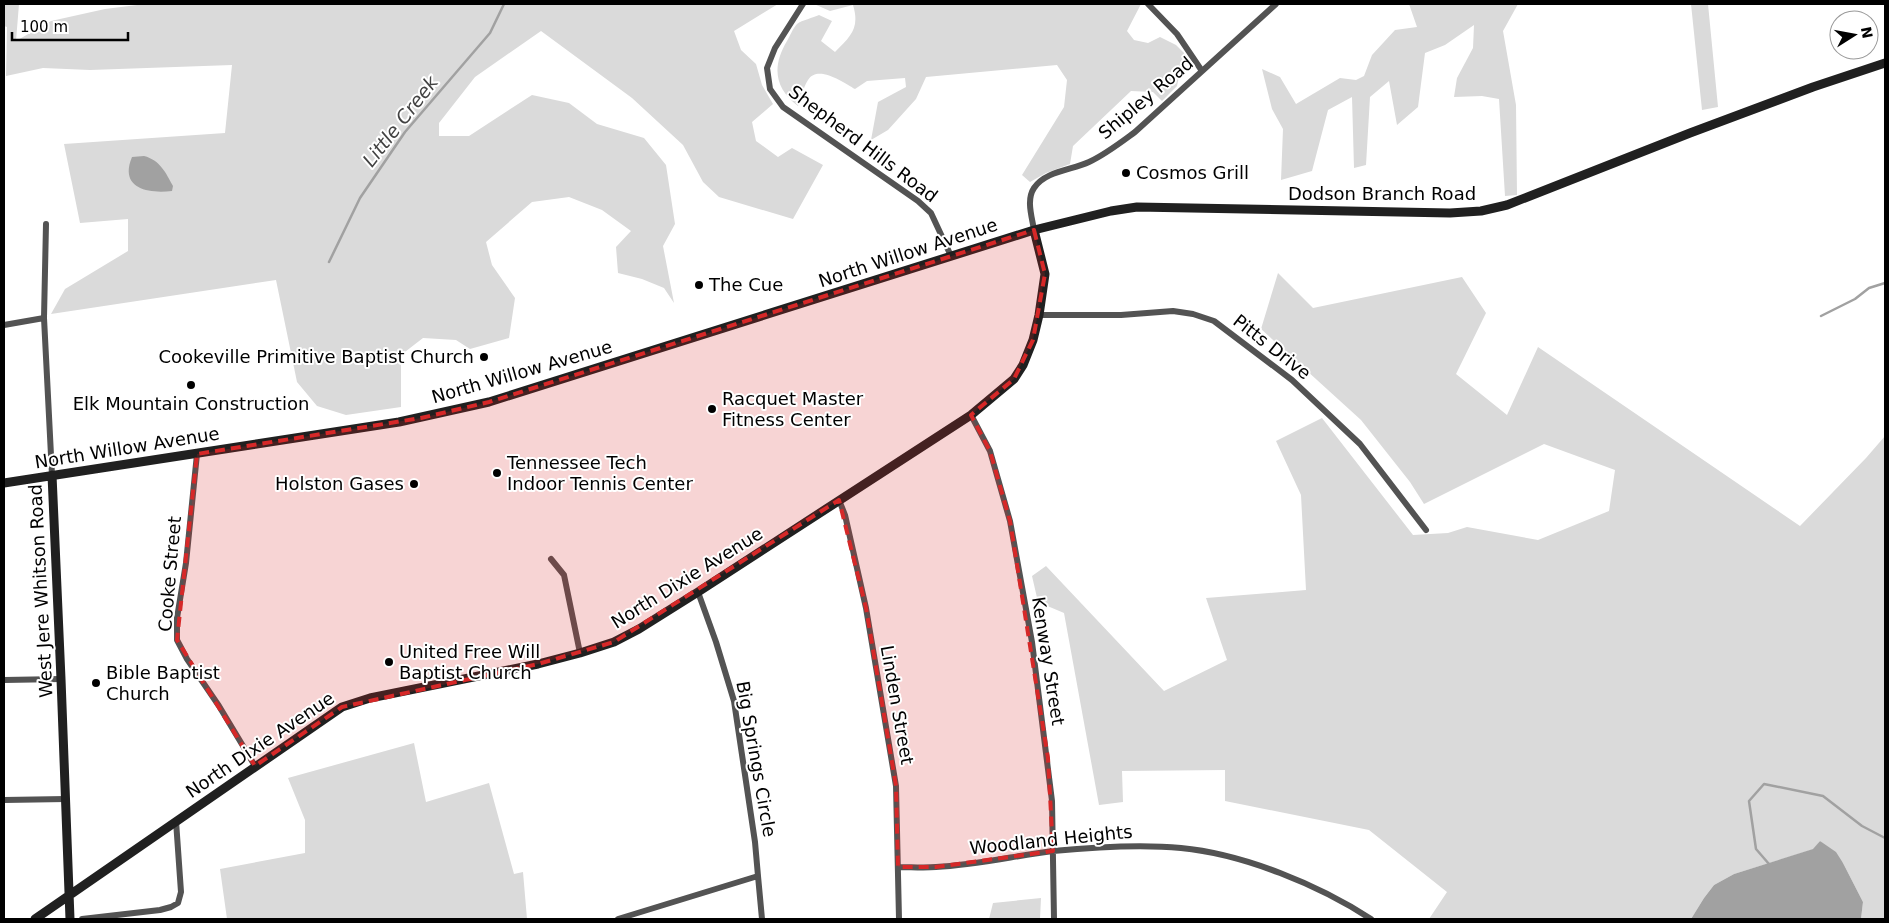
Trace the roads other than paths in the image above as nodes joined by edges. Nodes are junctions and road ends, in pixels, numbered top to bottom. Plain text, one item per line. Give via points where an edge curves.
1 (803, 4) edge
2 (1148, 4) edge
3 (1276, 4) edge
4 (1885, 63) edge
5 (1202, 71) junction
6 (46, 224) dead end
7 (1034, 230) junction
8 (952, 256) junction
9 (1039, 315) junction
10 (44, 318) junction
11 (4, 325) edge
12 (972, 415) junction
13 (197, 454) junction
14 (52, 476) junction
15 (4, 483) edge
16 (839, 500) junction
17 (1426, 530) dead end
18 (551, 559) dead end
19 (698, 592) junction
20 (580, 653) junction
21 (61, 679) junction
22 (4, 680) edge
23 (255, 766) junction
24 (66, 798) junction
25 (4, 800) edge
26 (176, 821) junction
27 (1053, 851) junction
28 (898, 867) junction
29 (758, 876) junction
30 (70, 896) junction
31 (35, 919) edge
32 (70, 919) edge
33 (82, 919) edge
34 (618, 919) edge
35 (762, 919) edge
36 (899, 919) edge
37 (1054, 919) edge
38 (1372, 919) edge

1 - 8 street, Shepherd Hills Road via 775,48 767,68 770,89 783,107 931,213
2 - 5 street via 1177,34
3 - 5 street, Shipley Road
4 - 7 main road, Dodson Branch Road via 1690,133 1507,205 1481,211 1450,214 1137,207
5 - 7 street, Shipley Road via 1110,150 1039,182 1033,190 1030,204
6 - 10 street, West Jere Whitson Road
7 - 8 main road, North Willow Avenue
7 - 9 main road, North Dixie Avenue via 1045,274
8 - 13 main road, North Willow Avenue via 490,402 421,418
9 - 12 main road, North Dixie Avenue via 1023,365 1008,384
9 - 17 street, Pitts Drive via 1173,311 1214,322 1292,380 1360,444
10 - 11 street
10 - 14 street, West Jere Whitson Road
12 - 16 main road, North Dixie Avenue
12 - 27 street, Kenway Street via 990,450 1010,521 1032,642 1048,758
13 - 14 main road, North Willow Avenue
13 - 23 street, Cooke Street via 177,618 178,640
14 - 15 main road, North Willow Avenue
14 - 21 main road, West Jere Whitson Road
16 - 19 main road, North Dixie Avenue
16 - 28 street, Linden Street via 866,608 896,786
18 - 20 street via 564,575
19 - 20 main road, North Dixie Avenue via 622,638
19 - 29 street, Big Springs Circle via 734,701
20 - 23 main road, North Dixie Avenue via 342,706
21 - 22 street
21 - 24 main road, West Jere Whitson Road
23 - 26 main road, North Dixie Avenue
24 - 25 street
24 - 30 main road, West Jere Whitson Road
26 - 30 main road, North Dixie Avenue
26 - 33 street via 181,892 178,902 160,910
27 - 28 street, Woodland Heights via 936,867
27 - 37 street, Kenway Street
27 - 38 street, Woodland Heights via 1137,846 1221,854 1315,888
28 - 36 street, Linden Street
29 - 34 street
29 - 35 street, Big Springs Circle
30 - 31 main road, North Dixie Avenue
30 - 32 main road, West Jere Whitson Road

